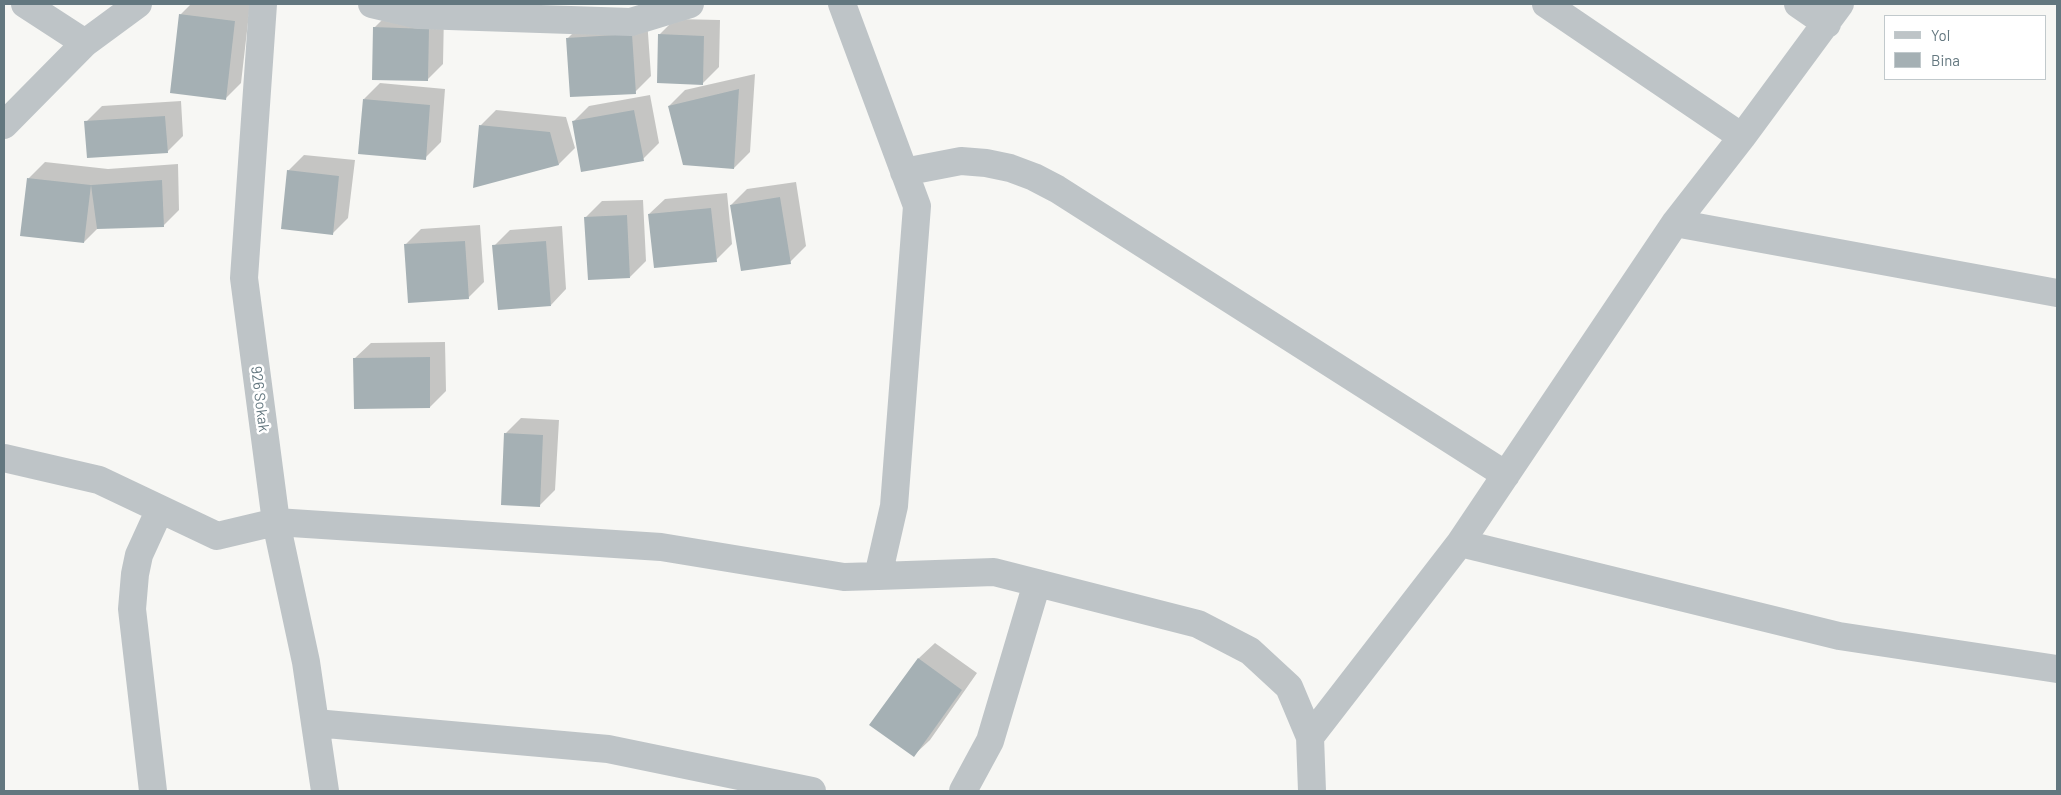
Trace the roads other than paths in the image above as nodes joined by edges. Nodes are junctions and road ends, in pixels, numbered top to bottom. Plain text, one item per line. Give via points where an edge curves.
1 (25, 4) edge
2 (138, 4) edge
3 (263, 4) edge
4 (372, 4) edge
5 (690, 4) edge
6 (842, 4) edge
7 (1546, 4) edge
8 (1798, 4) edge
9 (1834, 14) edge
10 (84, 43) junction
11 (4, 124) edge
12 (1742, 137) junction
13 (904, 172) junction
14 (1675, 223) junction
15 (2057, 292) edge
16 (4, 458) edge
17 (1506, 475) junction
18 (160, 509) junction
19 (276, 522) junction
20 (1460, 543) junction
21 (878, 576) junction
22 (1037, 583) junction
23 (2057, 669) edge
24 (315, 723) junction
25 (1310, 737) junction
26 (153, 791) edge
27 (325, 791) edge
28 (812, 791) edge
29 (963, 791) edge
30 (1312, 791) edge

1 - 10 street
2 - 10 street
3 - 19 street, 926 Sokak via 244,278
4 - 5 street via 419,15 631,22
6 - 13 street
7 - 12 street
8 - 9 street
9 - 12 street
10 - 11 street
12 - 14 street
13 - 17 street via 961,160 986,162 1034,177
13 - 21 street via 917,206 894,506
14 - 15 street
14 - 17 street
16 - 18 street via 99,480
17 - 20 street
18 - 19 street via 216,536
18 - 26 street via 139,555 132,609
19 - 21 street via 661,547 844,578
19 - 24 street, 926 Sokak via 306,662
20 - 23 street via 1839,636
20 - 25 street
21 - 22 street via 994,572
22 - 25 street via 1198,624 1250,652 1289,687
22 - 29 street via 990,741
24 - 27 street, 926 Sokak
24 - 28 street via 608,749
25 - 30 street

